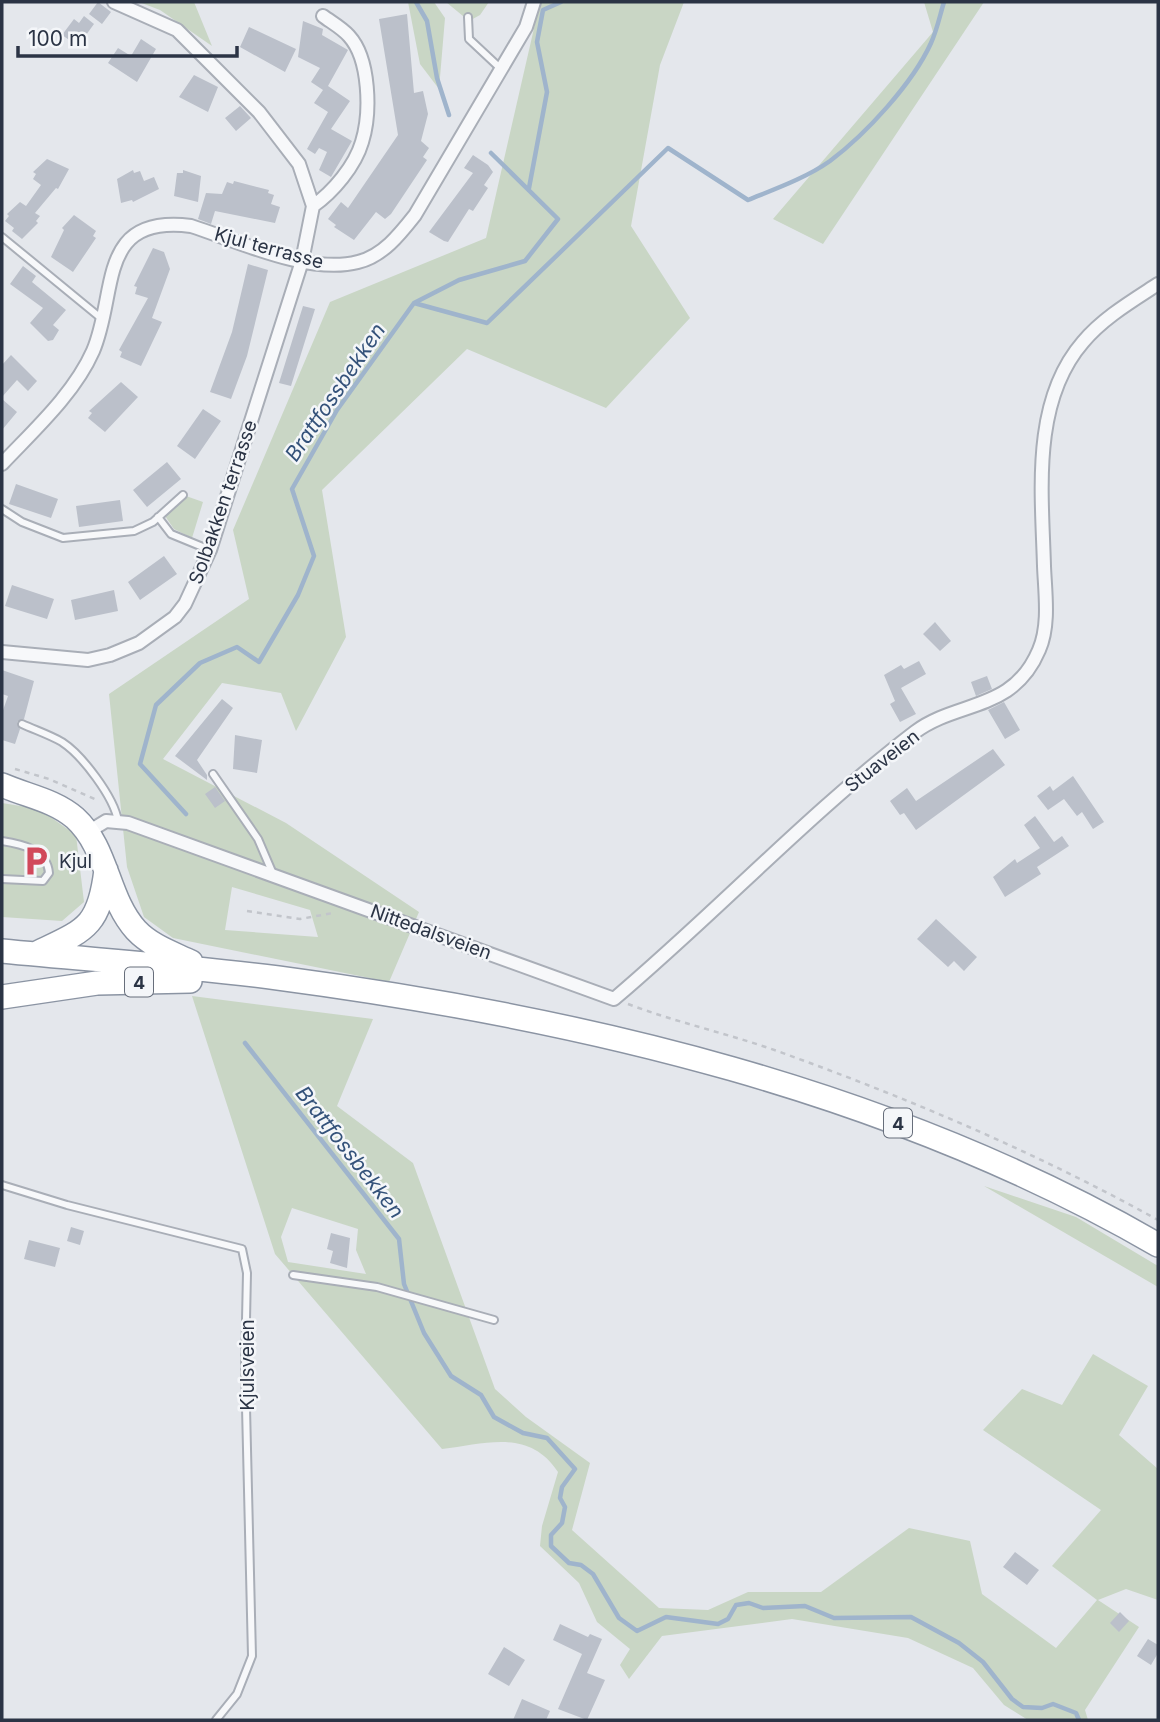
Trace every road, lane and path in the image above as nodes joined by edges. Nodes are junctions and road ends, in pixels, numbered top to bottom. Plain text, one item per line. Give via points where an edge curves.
1 (114, 2) edge
2 (534, 2) edge
3 (323, 16) dead end
4 (468, 17) dead end
5 (500, 68) junction
6 (313, 206) junction
7 (2, 237) edge
8 (302, 261) junction
9 (1158, 284) edge
10 (102, 319) junction
11 (2, 464) edge
12 (183, 495) dead end
13 (2, 509) edge
14 (158, 517) junction
15 (210, 550) junction
16 (2, 652) edge
17 (22, 724) dead end
18 (213, 774) dead end
19 (7, 784) edge
20 (117, 815) junction
21 (88, 832) junction
22 (2, 841) edge
23 (106, 870) junction
24 (274, 874) junction
25 (2, 878) edge
26 (359, 905) junction
27 (247, 911) dead end
28 (2, 951) edge
29 (34, 954) junction
30 (210, 970) junction
31 (277, 978) junction
32 (2, 997) edge
33 (614, 999) junction
34 (2, 1185) edge
35 (1158, 1220) edge
36 (1158, 1245) edge
37 (293, 1275) dead end
38 (494, 1320) dead end
39 (216, 1720) edge

1 - 6 street, Solbakken terrasse via 177,30 259,112 299,164
2 - 5 street, Kjul terrasse via 526,27
3 - 6 street via 350,37 358,53 365,73 366,118 362,142 351,164 329,195
4 - 5 lane via 469,39
5 - 8 street, Kjul terrasse via 415,215 398,236 359,262 324,266
6 - 8 street, Solbakken terrasse
7 - 10 lane
8 - 10 street, Kjul terrasse via 191,226 152,226 121,252 110,273
8 - 15 street, Solbakken terrasse
9 - 33 street, Stuaveien via 1119,309 1084,341 1058,386 1047,423 1041,480 1045,613 1041,646 1033,664 1004,693 918,730 809,820
10 - 11 street, Kjul terrasse via 93,351 75,379
12 - 14 lane
13 - 14 lane via 63,538 134,531
14 - 15 lane via 171,534
15 - 16 street, Solbakken terrasse via 185,604 139,643 88,660
17 - 20 lane via 64,743 106,790
18 - 24 lane via 258,839
19 - 20 path via 57,782
19 - 21 highway, 4 via 59,807
20 - 21 street
20 - 24 street, Nittedalsveien
21 - 23 highway, 4
22 - 25 lane via 29,846 45,860 49,873 43,881 34,882
23 - 29 highway via 101,904 90,922 73,936
23 - 30 highway, 4 via 128,919 141,934 166,951
24 - 26 street, Nittedalsveien
26 - 27 path via 307,919
26 - 33 street, Nittedalsveien
28 - 29 highway, 4
29 - 30 highway, 4
30 - 31 highway, 4
31 - 32 highway, 4 via 97,983
31 - 36 highway, 4 via 572,1030 793,1089 978,1155 1087,1205
33 - 35 path via 777,1051 1001,1141
34 - 39 lane, Kjulsveien via 242,1250 247,1273 252,1656 237,1694
37 - 38 lane via 377,1287

